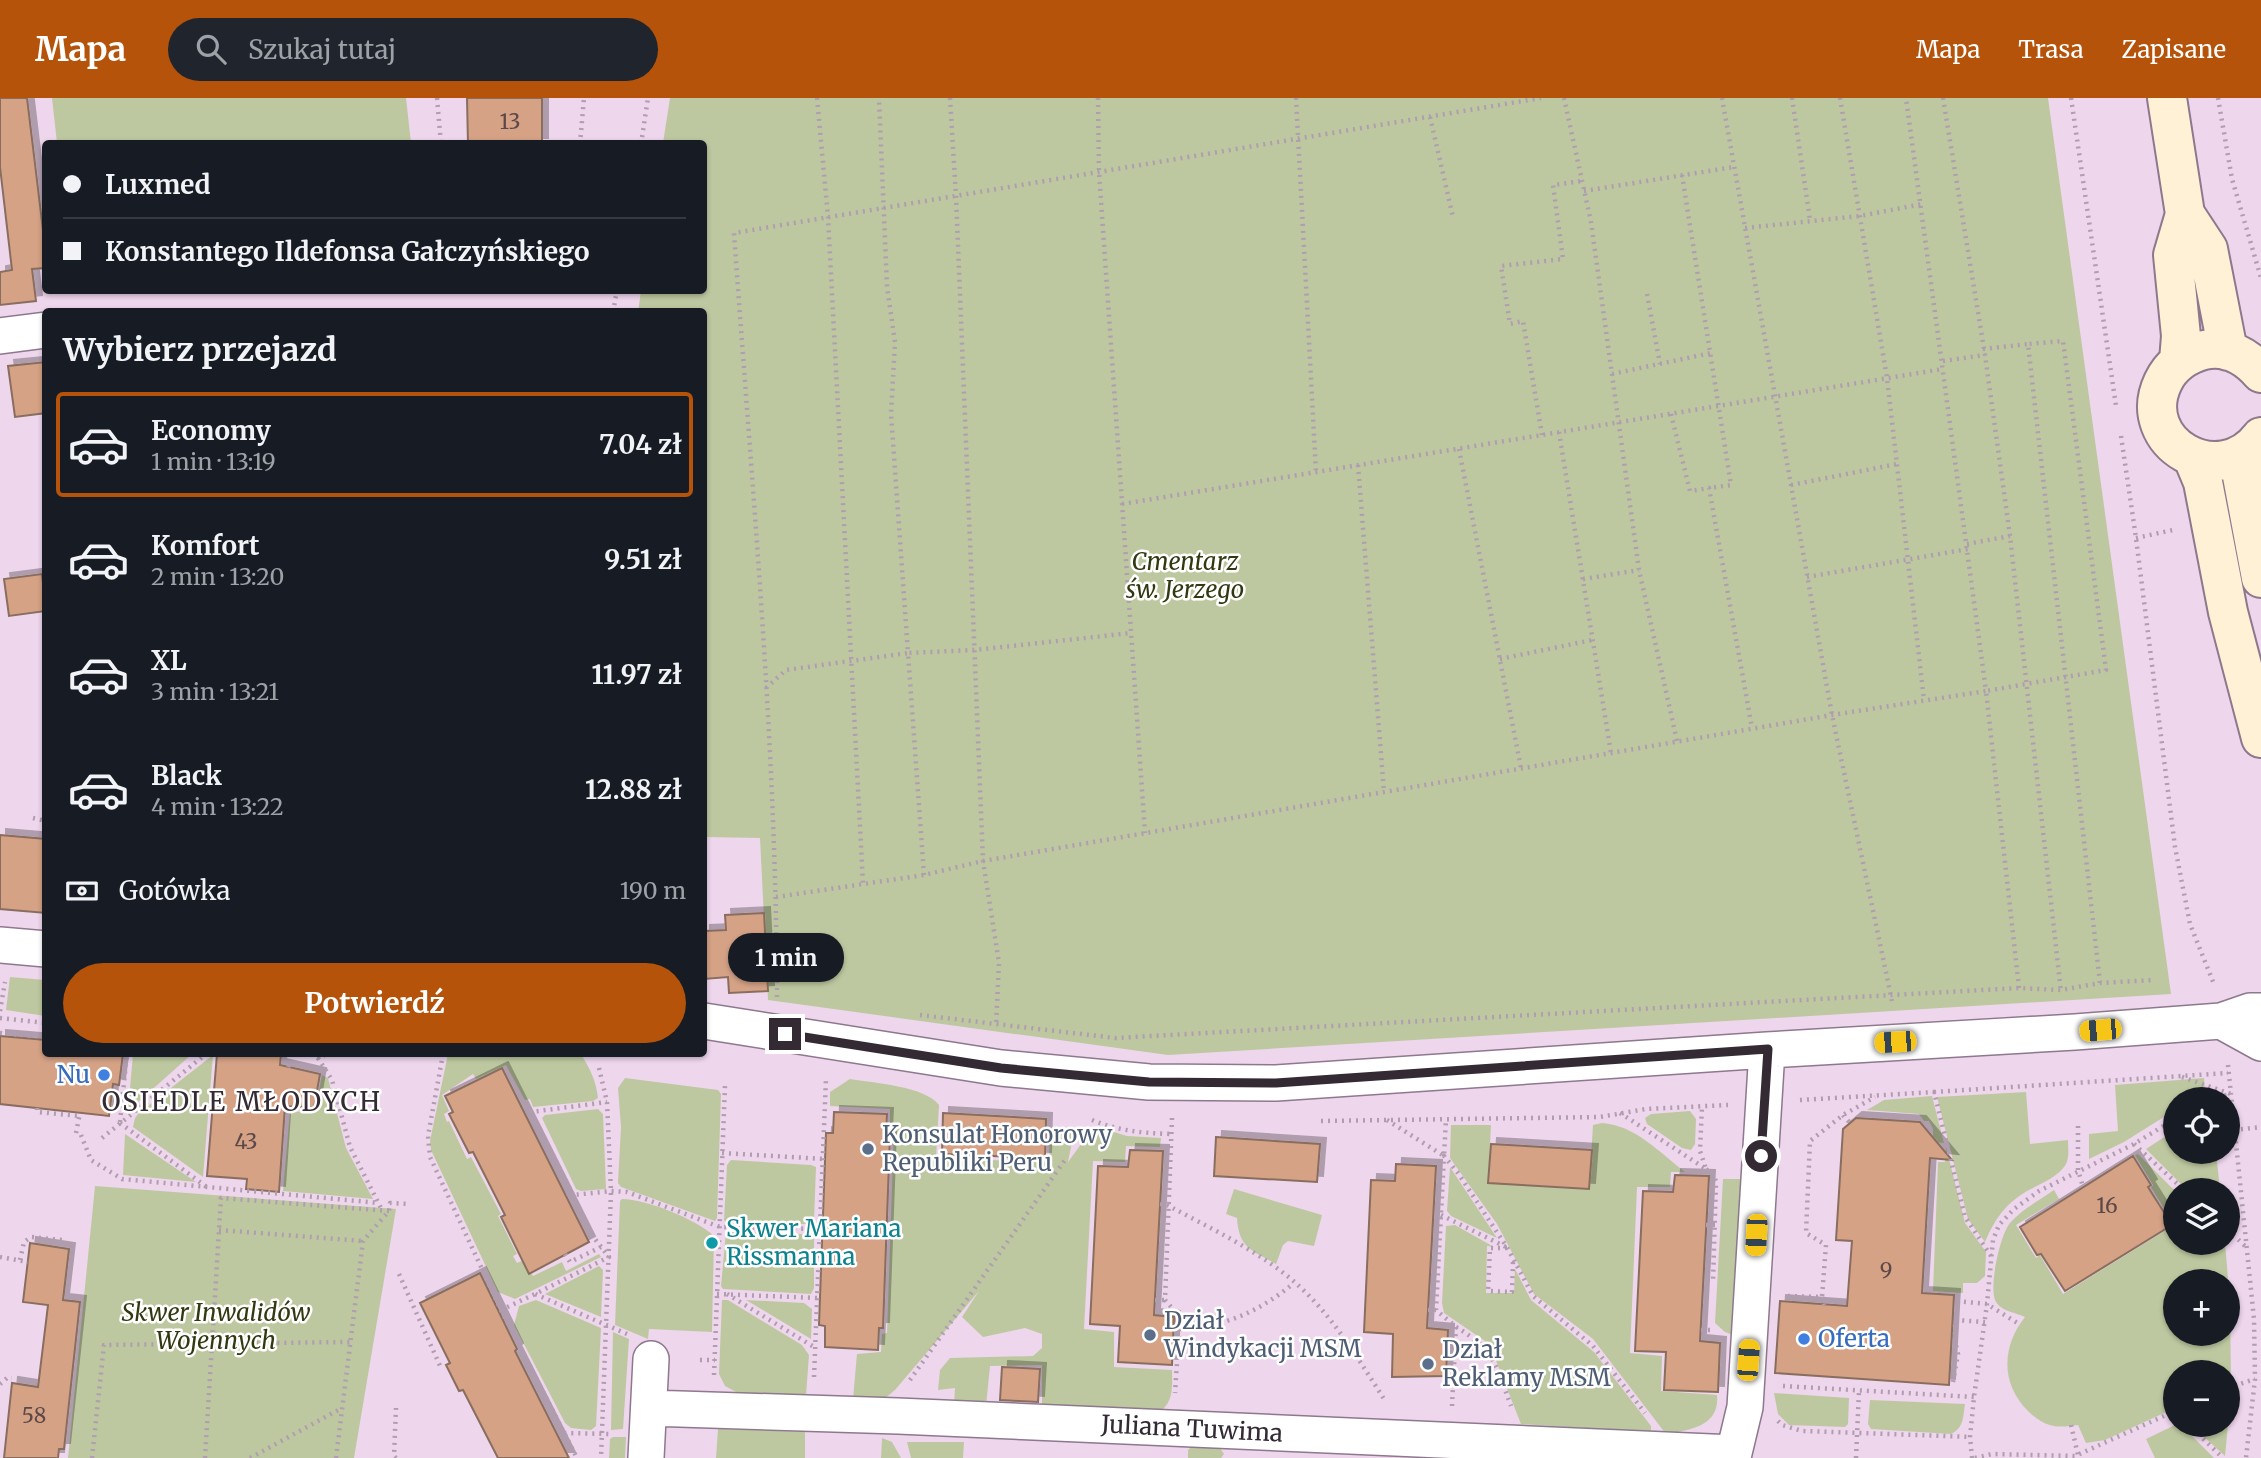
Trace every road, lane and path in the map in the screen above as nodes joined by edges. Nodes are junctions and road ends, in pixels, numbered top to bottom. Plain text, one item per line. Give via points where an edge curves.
1 (437, 98) edge
2 (584, 98) edge
3 (648, 98) edge
4 (817, 98) edge
5 (879, 98) edge
6 (950, 98) edge
7 (1098, 98) edge
8 (1296, 98) edge
9 (1541, 98) edge
10 (1564, 98) edge
11 (1722, 98) edge
12 (1792, 98) edge
13 (1840, 98) edge
14 (1906, 98) edge
15 (1943, 98) edge
16 (2071, 98) edge
17 (2167, 98) edge
18 (2218, 98) edge
19 (1430, 117) junction
20 (1299, 138) junction
21 (441, 140) edge
22 (580, 140) edge
23 (642, 140) edge
24 (1734, 167) junction
25 (1099, 172) junction
26 (1682, 175) junction
27 (1582, 181) junction
28 (1584, 191) junction
29 (956, 196) junction
30 (1922, 204) junction
31 (884, 208) junction
32 (2185, 214) junction
33 (1453, 216) dead end
34 (1860, 216) junction
35 (828, 217) junction
36 (1810, 220) junction
37 (1745, 229) junction
38 (2261, 278) edge
39 (1647, 294) dead end
40 (42, 331) edge
41 (0, 336) edge
42 (2028, 344) junction
43 (2228, 351) junction
44 (1984, 352) junction
45 (1711, 353) junction
46 (1942, 361) junction
47 (2179, 361) junction
48 (1660, 364) junction
49 (1943, 369) junction
50 (2261, 373) edge
51 (1612, 374) junction
52 (1887, 378) junction
53 (1775, 397) junction
54 (1719, 406) junction
55 (2118, 413) dead end
56 (1671, 414) junction
57 (1619, 422) junction
58 (2120, 427) dead end
59 (1559, 432) junction
60 (1542, 435) junction
61 (2252, 446) edge
62 (1459, 449) junction
63 (2193, 458) junction
64 (1897, 464) junction
65 (1358, 465) junction
66 (1316, 472) junction
67 (1791, 485) junction
68 (1709, 488) junction
69 (1122, 504) junction
70 (2010, 536) junction
71 (1967, 546) junction
72 (1908, 560) junction
73 (1639, 570) junction
74 (1807, 577) junction
75 (2261, 578) edge
76 (1583, 579) junction
77 (1131, 633) junction
78 (1592, 640) junction
79 (974, 650) junction
80 (908, 653) junction
81 (1500, 659) junction
82 (851, 661) junction
83 (2066, 677) junction
84 (2027, 685) junction
85 (766, 689) junction
86 (1986, 691) junction
87 (1924, 700) junction
88 (1832, 715) junction
89 (1752, 728) junction
90 (2261, 738) edge
91 (1677, 742) junction
92 (1611, 753) junction
93 (1521, 768) junction
94 (1384, 792) junction
95 (33, 818) dead end
96 (42, 820) edge
97 (1145, 833) junction
98 (983, 861) junction
99 (924, 875) junction
100 (863, 884) junction
101 (776, 897) junction
102 (42, 950) edge
103 (3, 958) edge
104 (2154, 980) dead end
105 (2100, 983) junction
106 (2019, 988) junction
107 (2061, 990) junction
108 (1891, 996) junction
109 (777, 998) junction
110 (790, 1000) dead end
111 (2061, 1000) dead end
112 (2218, 1005) junction
113 (777, 1009) dead end
114 (0, 1011) edge
115 (2261, 1011) edge
116 (914, 1014) dead end
117 (1895, 1017) dead end
118 (0, 1018) edge
119 (707, 1021) edge
120 (42, 1023) edge
121 (996, 1024) junction
122 (996, 1032) dead end
123 (0, 1033) edge
124 (42, 1037) edge
125 (2261, 1043) edge
126 (1768, 1049) junction
127 (127, 1057) edge
128 (202, 1057) edge
129 (442, 1057) edge
130 (318, 1058) edge
131 (291, 1060) dead end
132 (288, 1067) dead end
133 (599, 1068) dead end
134 (2178, 1075) junction
135 (725, 1085) dead end
136 (825, 1086) dead end
137 (2211, 1087) edge
138 (2230, 1087) edge
139 (1934, 1092) dead end
140 (1880, 1095) dead end
141 (607, 1102) junction
142 (1702, 1106) dead end
143 (525, 1107) dead end
144 (37, 1108) dead end
145 (531, 1112) junction
146 (1620, 1112) dead end
147 (1843, 1115) junction
148 (1172, 1119) dead end
149 (1387, 1119) junction
150 (1092, 1120) dead end
151 (1321, 1121) dead end
152 (120, 1123) junction
153 (1850, 1123) dead end
154 (2078, 1126) dead end
155 (2163, 1126) edge
156 (2261, 1127) edge
157 (2240, 1129) edge
158 (1171, 1134) junction
159 (102, 1138) dead end
160 (2134, 1144) junction
161 (722, 1153) junction
162 (1444, 1156) junction
163 (823, 1159) junction
164 (1065, 1160) dead end
165 (2238, 1164) edge
166 (1706, 1168) junction
167 (2078, 1170) junction
168 (2171, 1178) edge
169 (2083, 1187) dead end
170 (208, 1188) junction
171 (611, 1191) junction
172 (570, 1194) junction
173 (379, 1203) junction
174 (410, 1205) dead end
175 (1160, 1205) dead end
176 (1167, 1205) junction
177 (382, 1210) junction
178 (390, 1211) junction
179 (1441, 1214) junction
180 (1706, 1225) dead end
181 (1715, 1225) junction
182 (720, 1227) junction
183 (820, 1229) junction
184 (219, 1230) junction
185 (62, 1240) dead end
186 (363, 1241) junction
187 (2240, 1241) edge
188 (601, 1247) junction
189 (2246, 1247) junction
190 (1508, 1248) junction
191 (565, 1254) dead end
192 (0, 1257) edge
193 (609, 1257) junction
194 (1513, 1260) junction
195 (20, 1261) junction
196 (28, 1262) dead end
197 (399, 1274) dead end
198 (1294, 1283) junction
199 (1712, 1290) dead end
200 (535, 1294) junction
201 (717, 1294) junction
202 (727, 1294) junction
203 (1786, 1296) dead end
204 (1822, 1297) junction
205 (818, 1299) junction
206 (1155, 1300) dead end
207 (1165, 1300) junction
208 (1957, 1301) dead end
209 (1987, 1304) junction
210 (1824, 1305) dead end
211 (501, 1310) junction
212 (1428, 1310) dead end
213 (1436, 1310) junction
214 (1711, 1317) dead end
215 (1985, 1322) junction
216 (2019, 1324) dead end
217 (607, 1325) junction
218 (1456, 1327) junction
219 (1179, 1328) junction
220 (1701, 1330) dead end
221 (1711, 1330) junction
222 (1718, 1335) dead end
223 (350, 1342) junction
224 (212, 1344) junction
225 (815, 1347) junction
226 (652, 1359) dead end
227 (700, 1360) dead end
228 (715, 1360) junction
229 (441, 1367) dead end
230 (1446, 1371) dead end
231 (1453, 1371) junction
232 (12, 1378) dead end
233 (2255, 1379) junction
234 (1953, 1382) dead end
235 (0, 1384) edge
236 (2240, 1384) edge
237 (1792, 1386) dead end
238 (813, 1389) dead end
239 (1859, 1391) junction
240 (1974, 1397) junction
241 (713, 1398) junction
242 (1174, 1405) dead end
243 (343, 1408) junction
244 (396, 1408) dead end
245 (649, 1408) junction
246 (1774, 1415) dead end
247 (898, 1416) junction
248 (1647, 1416) dead end
249 (2163, 1417) edge
250 (1451, 1418) dead end
251 (1516, 1418) dead end
252 (2071, 1425) dead end
253 (558, 1430) dead end
254 (1857, 1432) junction
255 (564, 1433) junction
256 (598, 1434) dead end
257 (1970, 1437) junction
258 (2201, 1437) edge
259 (1408, 1439) junction
260 (2078, 1455) junction
261 (2047, 1457) edge
262 (2057, 1457) edge
263 (92, 1458) edge
264 (205, 1458) edge
265 (250, 1458) edge
266 (336, 1458) edge
267 (396, 1458) edge
268 (577, 1458) edge
269 (601, 1458) edge
270 (646, 1458) edge
271 (1856, 1458) edge
272 (1974, 1458) edge
273 (2223, 1458) edge
274 (2246, 1458) edge

1 - 21 path
2 - 22 path
3 - 23 path
4 - 35 path
5 - 31 path
6 - 29 path
7 - 25 path
8 - 20 path
9 - 19 path
10 - 27 path
11 - 24 path
12 - 36 path
13 - 34 path
14 - 30 path
15 - 44 path
16 - 55 path
17 - 32 main road
18 - 38 path via 2232,179
19 - 20 path
19 - 33 path
20 - 25 path
20 - 66 path
24 - 26 path
24 - 37 path
25 - 29 path
25 - 69 path
26 - 28 path
26 - 45 path
27 - 28 path
27 - 60 path via 1553,185 1563,259 1501,266 1510,324 1522,321
28 - 51 path
29 - 31 path
29 - 79 path
30 - 34 path
30 - 46 path
31 - 35 path
31 - 80 path via 895,342 891,414
32 - 43 main road via 2208,249
32 - 47 main road via 2173,255
34 - 36 path
34 - 52 path
35 - 82 path
35 - 85 path via 734,233
36 - 37 path
37 - 53 path
39 - 48 path
40 - 41 street
42 - 44 path
42 - 83 path
42 - 83 path via 2063,341 2106,670
43 - 47 main road via 2194,352
43 - 50 main road via 2251,362
44 - 46 path
44 - 70 path
45 - 48 path
45 - 54 path
46 - 49 path
47 - 63 main road via 2167,373 2157,405 2167,437
48 - 51 path
49 - 52 path
49 - 71 path
51 - 57 path
52 - 53 path
52 - 64 path
53 - 54 path
53 - 67 path
54 - 56 path
54 - 68 path via 1731,485
56 - 57 path
56 - 68 path via 1690,491
57 - 59 path
57 - 73 path
58 - 112 path via 2177,859 2190,924 2213,978
59 - 60 path
59 - 76 path
60 - 62 path
61 - 63 main road via 2227,461
61 - 75 main road via 2242,476
62 - 65 path
62 - 81 path
63 - 90 main road via 2203,482 2228,612
64 - 67 path
64 - 72 path
65 - 66 path
65 - 94 path
66 - 69 path
67 - 74 path
68 - 89 path
69 - 77 path
70 - 71 path
70 - 84 path
71 - 72 path
71 - 86 path
72 - 74 path
72 - 87 path
73 - 76 path
73 - 91 path
74 - 88 path
76 - 78 path
77 - 79 path
77 - 97 path
78 - 81 path
78 - 92 path
79 - 80 path
79 - 98 path
80 - 82 path
80 - 99 path
81 - 93 path
82 - 85 path via 786,670
82 - 100 path
83 - 84 path
83 - 105 path
84 - 86 path
84 - 107 path
85 - 101 path
86 - 87 path
86 - 106 path
87 - 88 path
88 - 89 path
88 - 108 path
89 - 91 path
91 - 92 path
92 - 93 path
93 - 94 path
94 - 97 path
95 - 96 path
97 - 98 path
98 - 99 path
98 - 121 path via 999,963
99 - 100 path
100 - 101 path
101 - 109 path
102 - 103 street
103 - 114 path
104 - 105 path
105 - 107 path
106 - 107 path
106 - 108 path
107 - 111 path
108 - 117 path
108 - 121 path via 1115,1038
109 - 110 path
109 - 113 path
112 - 115 street
112 - 125 street
112 - 126 street
116 - 121 path
118 - 120 path
119 - 126 street via 1001,1068 1149,1082 1276,1083
121 - 122 path
123 - 124 path
126 - 259 street, Juliana Tuwima via 1745,1407 1734,1452
127 - 152 path
128 - 152 path
129 - 211 path via 428,1136 430,1157
130 - 173 path via 332,1080 350,1147
131 - 132 path
133 - 141 path
134 - 137 path
134 - 138 path via 2228,1073
134 - 139 path
135 - 161 path
136 - 163 path
140 - 147 path
141 - 145 path
141 - 171 path
142 - 166 path via 1700,1151
143 - 145 path
144 - 170 path via 37,1112 80,1115 78,1134 91,1160 122,1179
145 - 172 path
146 - 166 path
147 - 153 path
147 - 204 path via 1810,1141 1806,1233 1826,1245
148 - 158 path
149 - 151 path
149 - 162 path
149 - 162 path via 1446,1119
150 - 158 path via 1136,1133
152 - 159 path
152 - 170 path
154 - 167 path
155 - 160 path
156 - 157 path
158 - 176 path
160 - 167 path
160 - 168 path
161 - 163 path
161 - 182 path
162 - 179 path
162 - 190 path
163 - 183 path
164 - 247 path via 906,1385
165 - 189 path
166 - 181 path via 1716,1178
167 - 169 path
167 - 209 path via 2022,1203 2000,1225 1993,1240
170 - 173 path
171 - 172 path
171 - 182 path via 627,1192
171 - 193 path
172 - 188 path
173 - 177 path
174 - 178 path via 390,1203
175 - 176 path
176 - 198 path
176 - 207 path
177 - 178 path
177 - 184 path via 221,1198
178 - 186 path
179 - 190 path
179 - 213 path
180 - 181 path
181 - 199 path
182 - 183 path
182 - 201 path
183 - 205 path
184 - 186 path
184 - 224 path
185 - 195 path via 31,1237 24,1242
186 - 223 path
187 - 189 path
188 - 191 path via 570,1262
188 - 193 path
189 - 233 path
190 - 194 path
190 - 194 path via 1490,1248 1488,1291 1511,1292
192 - 195 path
193 - 200 path
193 - 217 path
194 - 248 path via 1533,1296 1593,1346
195 - 196 path
197 - 229 path
198 - 219 path via 1273,1300 1233,1320
198 - 259 path via 1335,1326
200 - 211 path
200 - 217 path
201 - 202 path
201 - 228 path
202 - 205 path
202 - 225 path
203 - 204 path
204 - 210 path
205 - 225 path
206 - 207 path
207 - 219 path via 1180,1317
208 - 209 path
209 - 215 path
209 - 216 path
211 - 255 path
212 - 213 path
213 - 218 path
214 - 221 path
215 - 234 path via 1955,1320 1958,1354
215 - 240 path
217 - 269 path
218 - 231 path
218 - 251 path via 1487,1350
219 - 242 path
220 - 221 path
221 - 222 path
223 - 224 path
223 - 243 path
224 - 263 path via 104,1345
224 - 264 path
225 - 238 path
226 - 245 street
227 - 228 path
228 - 241 path
230 - 231 path
231 - 250 path
232 - 235 path
233 - 236 path
233 - 274 path
237 - 239 path
239 - 240 path
239 - 254 path
240 - 257 path
241 - 245 street, Juliana Tuwima
241 - 247 street, Juliana Tuwima
243 - 265 path
243 - 266 path
244 - 267 path
245 - 270 street
246 - 254 path via 1791,1429
247 - 259 street, Juliana Tuwima
249 - 260 path
252 - 260 path
253 - 255 path
254 - 257 path
254 - 271 path
255 - 256 path
255 - 268 path
257 - 272 path
258 - 273 path
260 - 262 path
261 - 262 path
261 - 272 path via 1992,1454

